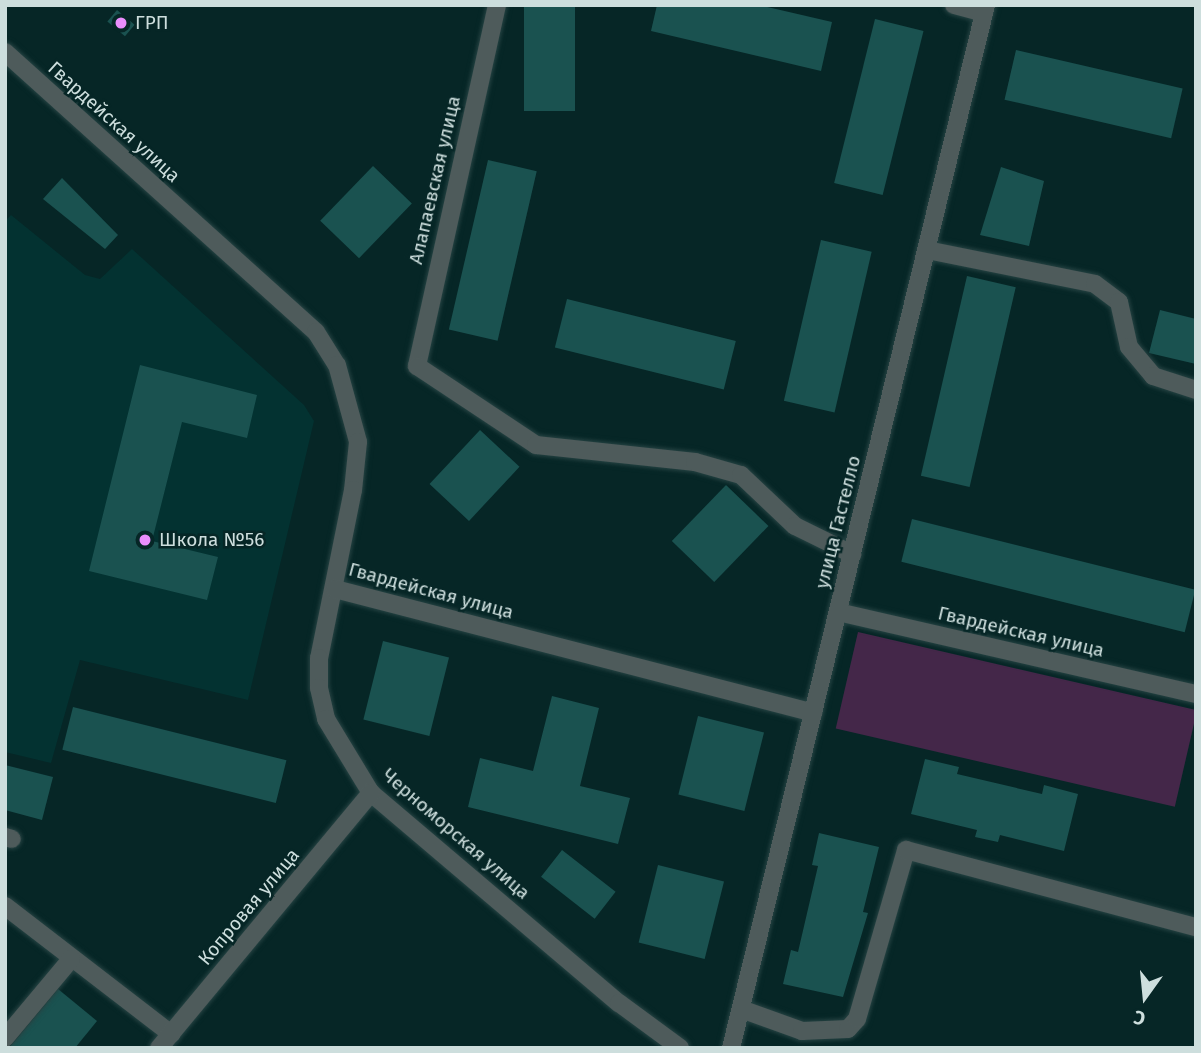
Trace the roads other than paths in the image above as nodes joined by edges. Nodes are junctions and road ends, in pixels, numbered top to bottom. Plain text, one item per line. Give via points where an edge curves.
1 (497, 5) edge
2 (954, 5) edge
3 (985, 9) edge
4 (5, 52) edge
5 (926, 250) junction
6 (1196, 390) edge
7 (852, 554) junction
8 (335, 589) junction
9 (838, 612) junction
10 (1196, 694) edge
11 (813, 713) junction
12 (371, 793) junction
13 (5, 906) edge
14 (1196, 926) edge
15 (71, 959) junction
16 (741, 1009) junction
17 (5, 1038) edge
18 (165, 1041) edge
19 (680, 1048) edge
20 (731, 1048) edge

1 - 7 street, Алапаевская улица via 417,366 536,445 669,458 741,475 795,526
2 - 3 street
3 - 5 street, улица Гастелло
4 - 8 street, Гвардейская улица via 316,332 337,365 358,442
5 - 6 street via 1096,284 1119,302 1129,347 1153,376
5 - 7 street, улица Гастелло
7 - 9 street, улица Гастелло
8 - 11 street, Гвардейская улица
8 - 12 street, Черноморская улица via 319,658 319,688 326,719
9 - 10 street, Гвардейская улица
9 - 11 street, улица Гастелло
11 - 16 street, улица Гастелло
12 - 18 street, Копровая улица
12 - 19 street, Черноморская улица via 619,1003
13 - 15 street
14 - 16 street via 905,849 857,1019 848,1029 802,1031
15 - 17 street
15 - 18 street
16 - 20 street, улица Гастелло

